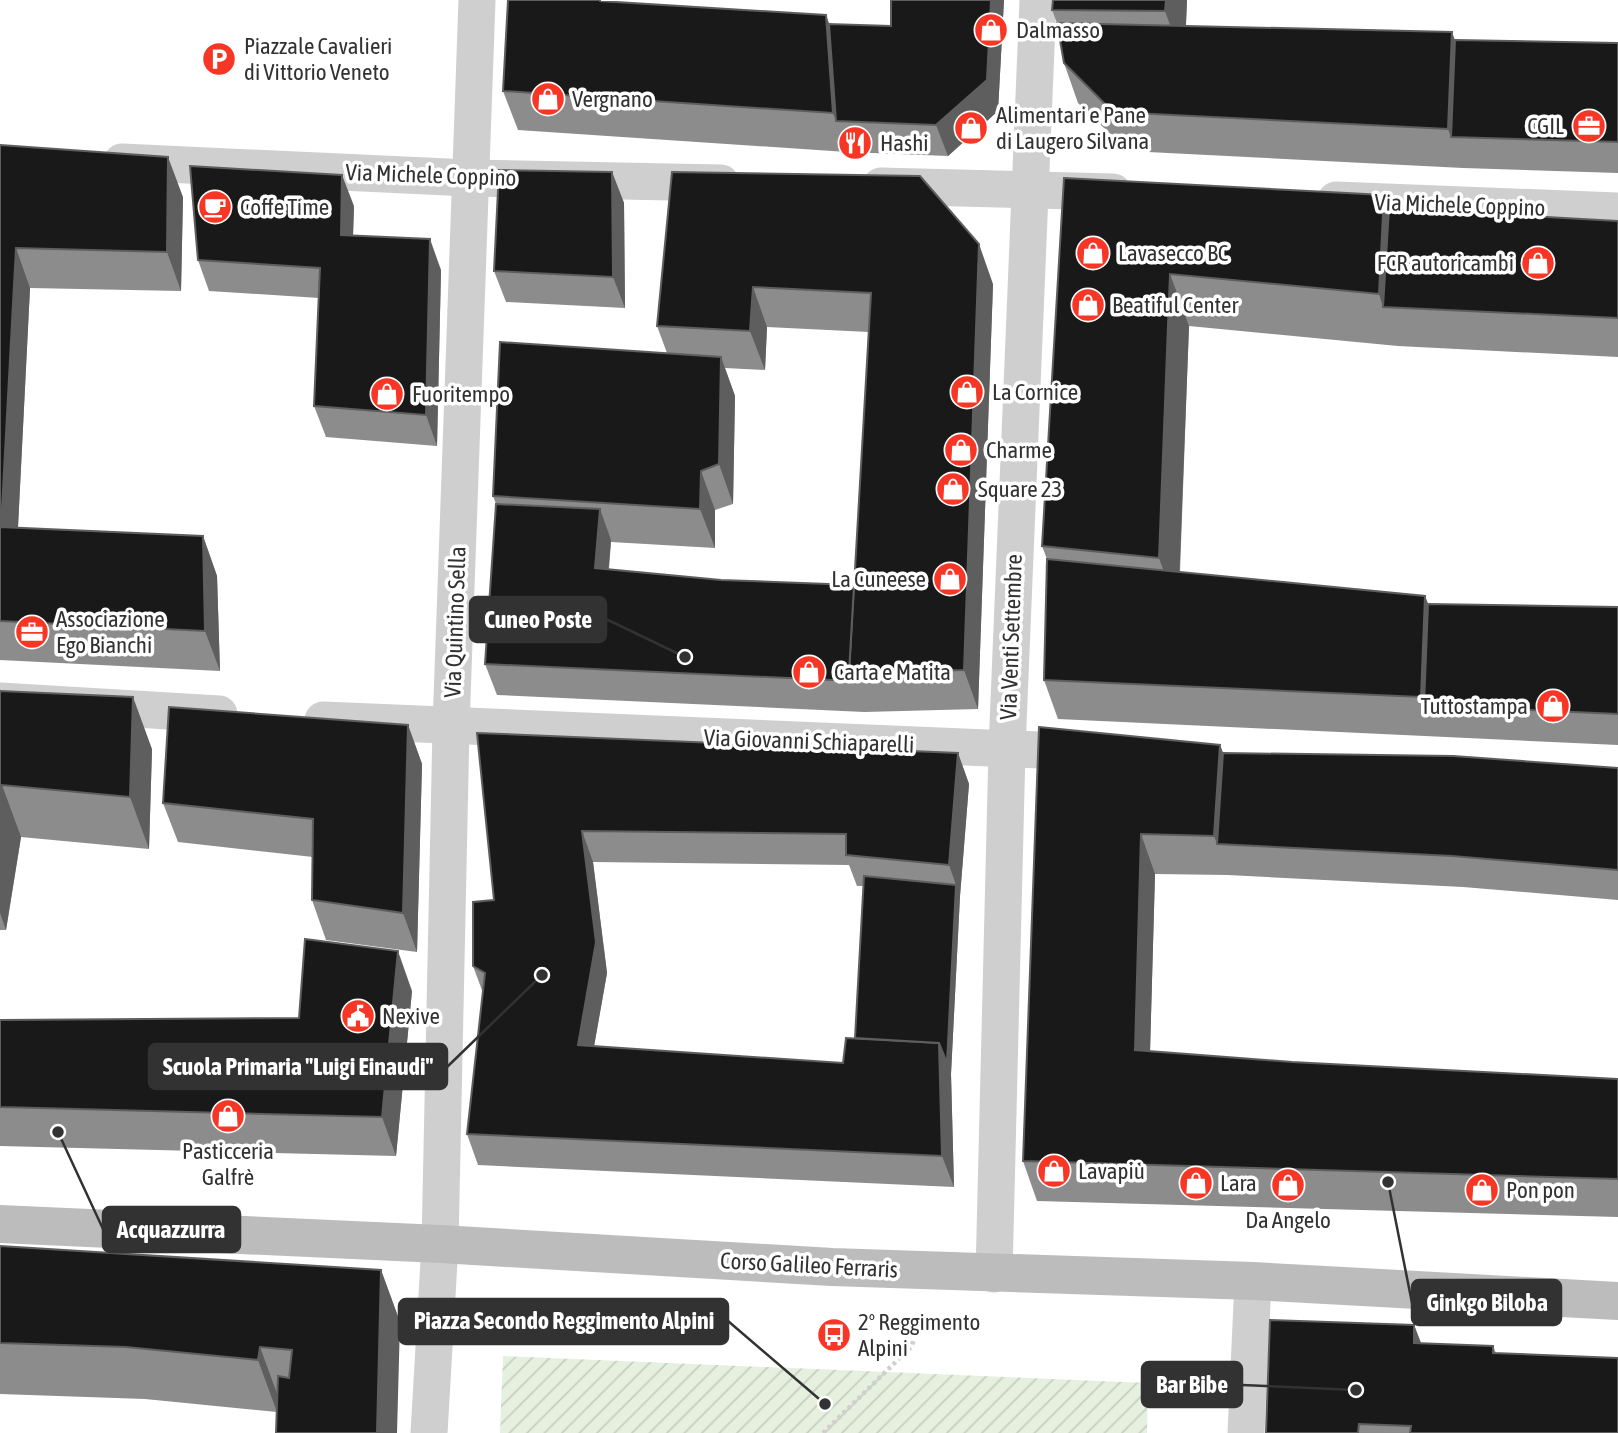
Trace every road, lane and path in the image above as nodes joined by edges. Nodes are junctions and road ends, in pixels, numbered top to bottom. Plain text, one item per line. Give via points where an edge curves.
1 (477, 0) edge
2 (1038, 0) edge
3 (89, 160) edge
4 (469, 178) junction
5 (758, 184) edge
6 (841, 185) edge
7 (1030, 189) junction
8 (1153, 194) edge
9 (1304, 199) edge
10 (1618, 211) edge
11 (0, 701) edge
12 (250, 715) edge
13 (291, 718) edge
14 (451, 727) junction
15 (1007, 748) junction
16 (1116, 753) edge
17 (0, 1224) edge
18 (440, 1244) junction
19 (931, 1271) junction
20 (994, 1273) junction
21 (1254, 1281) junction
22 (1618, 1301) edge
23 (429, 1433) edge
24 (823, 1433) edge
25 (1246, 1433) edge

1 - 4 street, Via Quintino Sella
2 - 7 street, Via Venti Settembre
3 - 4 street, Via Michele Coppino
4 - 5 street, Via Michele Coppino
4 - 14 street, Via Quintino Sella
6 - 7 street
7 - 8 street
7 - 15 street, Via Venti Settembre
9 - 10 street, Via Michele Coppino
11 - 12 street
13 - 14 street, Via Giovanni Schiaparelli
14 - 15 street, Via Giovanni Schiaparelli
14 - 18 street, Via Quintino Sella
15 - 16 street, Via Giovanni Schiaparelli
15 - 20 street, Via Venti Settembre
17 - 18 street, Corso Galileo Ferraris
18 - 19 street, Corso Galileo Ferraris
18 - 23 street, Via Quintino Sella
19 - 20 street, Corso Galileo Ferraris
19 - 24 path via 912,1346
20 - 21 street, Corso Galileo Ferraris
21 - 22 street, Corso Galileo Ferraris
21 - 25 street

